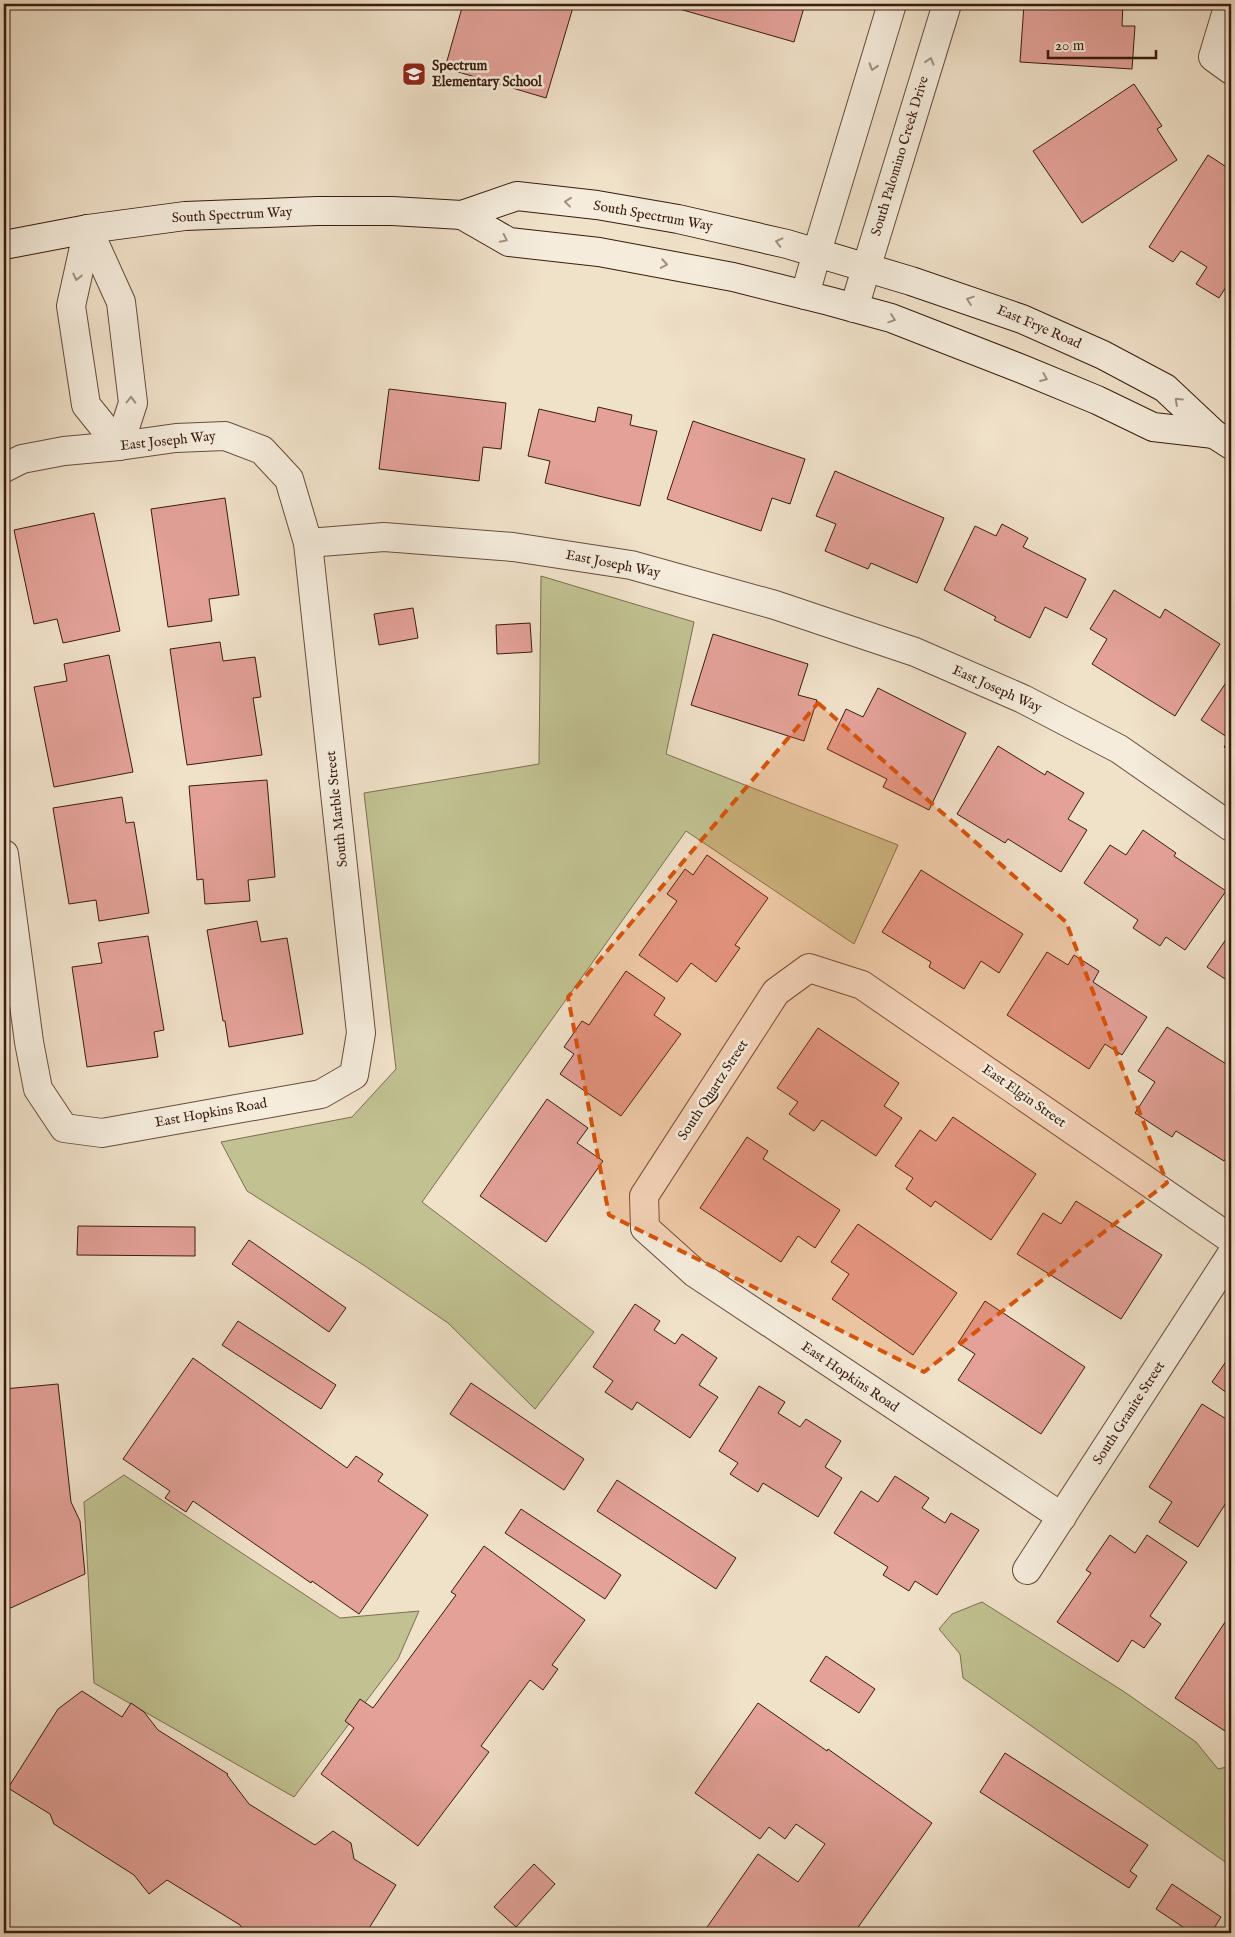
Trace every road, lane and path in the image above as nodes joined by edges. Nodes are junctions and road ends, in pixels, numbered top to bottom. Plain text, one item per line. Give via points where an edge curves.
1 (892, 4) edge
2 (947, 4) edge
3 (1229, 4) edge
4 (1222, 64) edge
5 (462, 215) junction
6 (88, 230) junction
7 (4, 245) edge
8 (817, 252) junction
9 (854, 263) junction
10 (829, 301) junction
11 (1222, 440) edge
12 (119, 446) junction
13 (4, 468) edge
14 (308, 543) junction
15 (1231, 827) edge
16 (4, 854) edge
17 (809, 968) joint
18 (354, 1075) joint
19 (645, 1228) joint
20 (1231, 1239) edge
21 (1231, 1255) edge
22 (1062, 1517) junction
23 (1027, 1570) dead end

1 -> 8 street
9 -> 2 street, South Palomino Creek Drive
3 - 4 street
5 - 6 street, South Spectrum Way via 392,211 247,213 185,216
8 -> 5 street, South Spectrum Way via 678,219 518,196
5 -> 10 street, South Spectrum Way via 509,242 599,252 733,277
6 - 7 street, South Spectrum Way
12 -> 6 street via 133,403 121,302
6 -> 12 street via 71,306 86,405
8 - 9 street, South Spectrum Way
8 - 10 street
9 - 10 street, South Palomino Creek Drive
11 -> 9 street, East Frye Road via 1165,388 1103,355 969,299
10 -> 11 street, East Frye Road via 891,318 1097,400 1153,427
12 - 13 street, East Joseph Way via 22,459
12 - 14 street, East Joseph Way via 176,438 225,436 262,450 289,479
14 - 15 street, East Joseph Way via 384,537 513,547 631,565 775,605 915,652 1023,699 1119,749
14 - 18 street, South Marble Street via 361,1033
16 - 18 street, East Hopkins Road via 38,1090 64,1128 102,1133 321,1094
17 - 19 street, South Quartz Street via 776,992 644,1196
17 - 20 street, East Elgin Street via 862,985
19 - 22 street, East Hopkins Road via 695,1273
21 - 22 street, South Granite Street
22 - 23 street, South Granite Street

